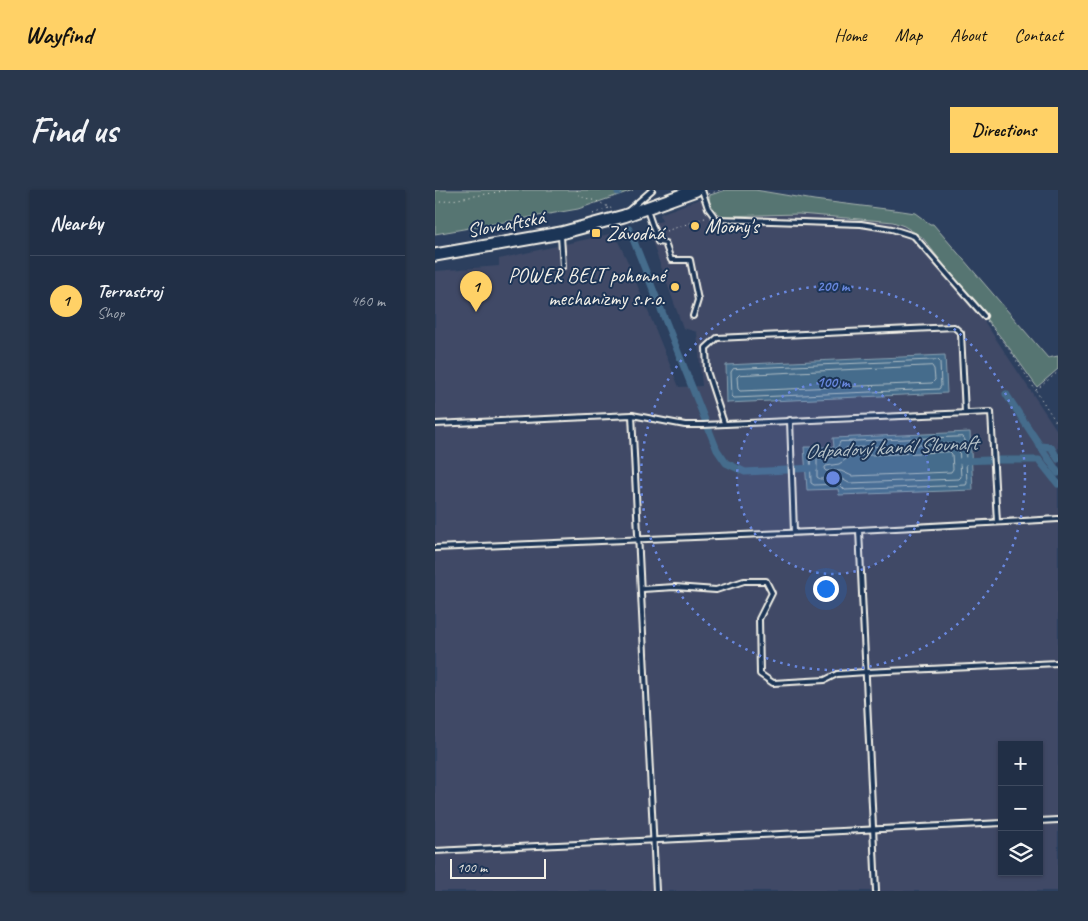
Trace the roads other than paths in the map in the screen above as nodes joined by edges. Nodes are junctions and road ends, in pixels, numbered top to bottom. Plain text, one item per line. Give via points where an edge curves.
1 (652, 190) edge
2 (702, 190) edge
3 (700, 193) edge
4 (646, 208) junction
5 (623, 216) junction
6 (561, 234) junction
7 (435, 255) edge
8 (563, 266) dead end
9 (693, 316) dead end
10 (984, 316) road end
11 (965, 413) junction
12 (632, 415) junction
13 (790, 420) junction
14 (435, 424) edge
15 (724, 424) junction
16 (1058, 519) edge
17 (997, 522) junction
18 (859, 530) junction
19 (794, 532) junction
20 (639, 539) junction
21 (435, 548) edge
22 (641, 589) junction
23 (1058, 662) edge
24 (865, 672) junction
25 (1058, 820) edge
26 (1043, 821) edge
27 (998, 823) edge
28 (873, 830) junction
29 (653, 841) junction
30 (435, 851) edge
31 (655, 891) edge
32 (876, 891) edge

1 - 5 lane
2 - 3 lane
3 - 4 main road, Slovnaftská
3 - 10 lane via 716,218 861,224 914,236 969,303
4 - 5 main road, Slovnaftská
4 - 9 lane via 658,242 665,243 671,260 690,260 698,300
5 - 6 main road, Slovnaftská
6 - 7 main road, Slovnaftská
6 - 8 lane
11 - 13 lane
11 - 15 lane via 961,333 954,327 717,338 706,348 707,371
11 - 17 lane via 991,412
12 - 14 lane
12 - 15 lane via 685,424
12 - 20 lane
13 - 15 lane
13 - 19 lane
16 - 17 lane
17 - 18 lane
18 - 19 lane
18 - 24 lane
19 - 20 lane
20 - 21 lane
20 - 22 lane
22 - 24 lane via 716,590 744,581 765,581 772,593 759,619 760,674 773,683 825,680 837,674
22 - 29 lane
23 - 24 lane
24 - 28 lane
25 - 26 lane
27 - 28 lane
28 - 29 lane
28 - 32 lane
29 - 30 lane
29 - 31 lane

